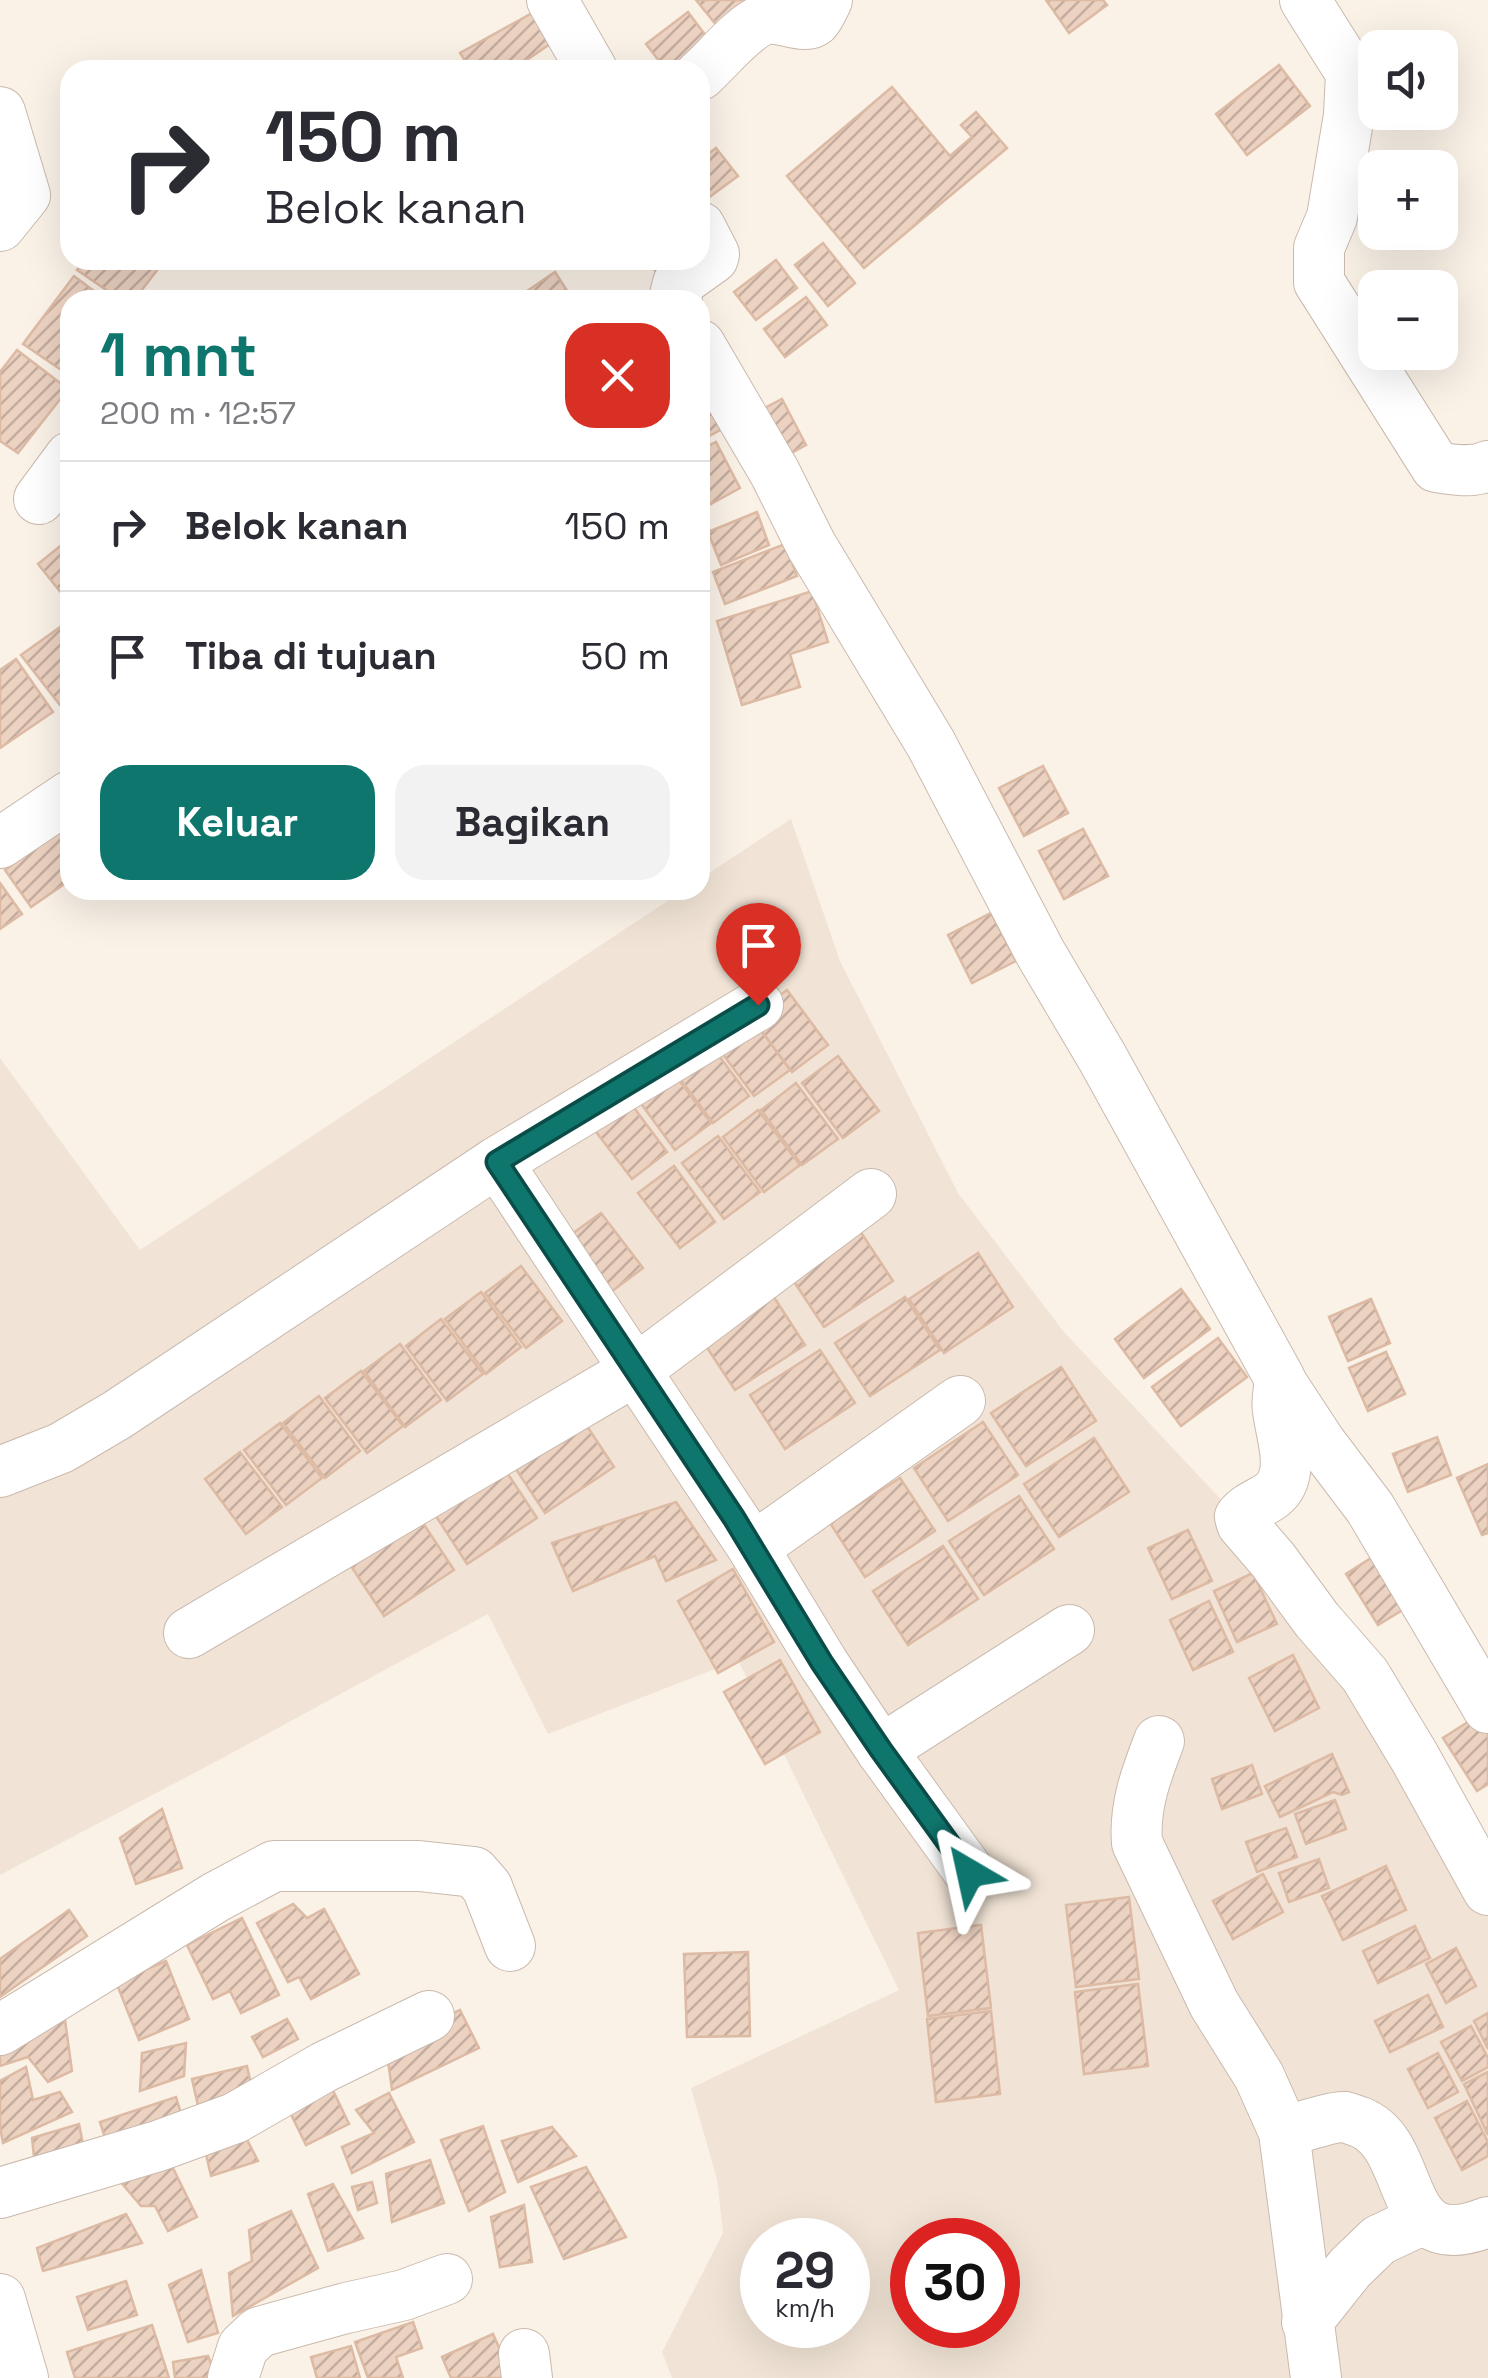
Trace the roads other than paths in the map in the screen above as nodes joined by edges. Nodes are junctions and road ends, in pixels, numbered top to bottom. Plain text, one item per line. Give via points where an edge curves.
1 (552, 0) edge
2 (827, 0) edge
3 (1305, 0) edge
4 (586, 60) edge
5 (710, 65) edge
6 (0, 112) edge
7 (0, 226) edge
8 (696, 270) edge
9 (676, 290) edge
10 (710, 362) edge
11 (1488, 466) edge
12 (60, 471) edge
13 (39, 499) dead end
14 (60, 803) edge
15 (0, 844) edge
16 (758, 1005) dead end
17 (497, 1162) junction
18 (871, 1194) dead end
19 (636, 1370) junction
20 (1280, 1380) junction
21 (960, 1401) dead end
22 (0, 1472) edge
23 (753, 1548) junction
24 (1069, 1630) dead end
25 (189, 1633) dead end
26 (1488, 1708) edge
27 (1159, 1741) dead end
28 (881, 1750) junction
29 (970, 1873) dead end
30 (1488, 1890) edge
31 (510, 1946) dead end
32 (429, 2016) dead end
33 (0, 2030) edge
34 (1284, 2132) junction
35 (0, 2194) edge
36 (1424, 2219) junction
37 (1488, 2222) edge
38 (447, 2279) dead end
39 (0, 2299) edge
40 (1307, 2322) junction
41 (23, 2378) edge
42 (233, 2378) edge
43 (1316, 2378) edge

1 - 4 street
2 - 5 street via 809,24 761,21
3 - 11 street via 1351,73 1318,282 1436,466
6 - 7 street via 26,195
8 - 9 street
10 - 20 street via 931,744
12 - 13 street
14 - 15 street
16 - 17 street
17 - 19 street
17 - 22 street via 117,1415 61,1448
18 - 19 street
19 - 23 street
19 - 25 street
20 - 26 street via 1370,1508
20 - 30 street via 1286,1468 1280,1487 1244,1512 1242,1524 1365,1675
21 - 23 street
23 - 28 street
24 - 28 street
27 - 34 street via 1140,1792 1137,1843
28 - 29 street
31 - 33 street via 488,1887 474,1872 274,1866
32 - 35 street via 235,2118
34 - 36 street via 1345,2117 1366,2124 1387,2142
34 - 40 street
36 - 37 street via 1446,2232
36 - 40 street via 1379,2240
38 - 42 street via 259,2332 242,2347
39 - 41 street
40 - 43 street

